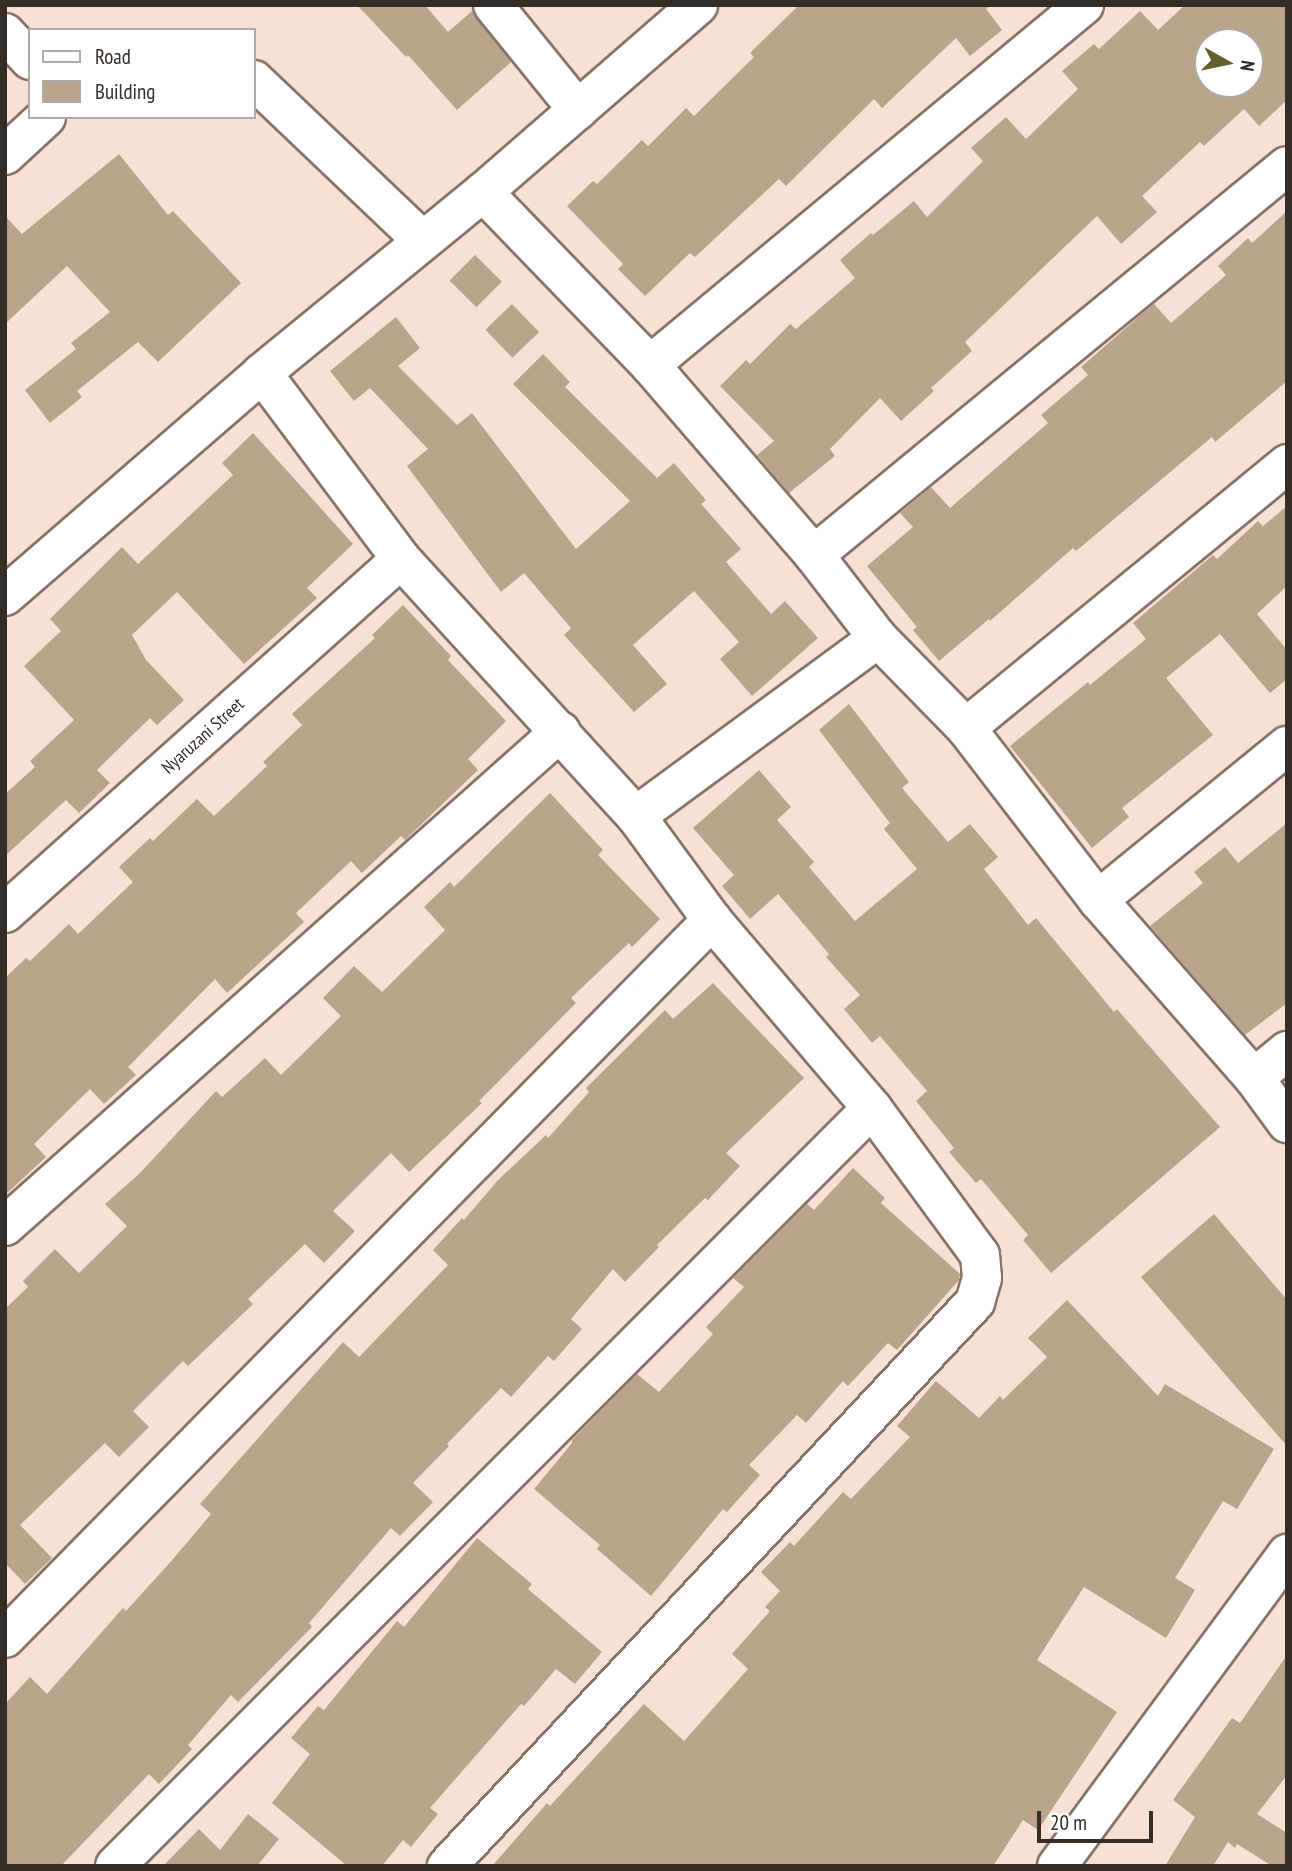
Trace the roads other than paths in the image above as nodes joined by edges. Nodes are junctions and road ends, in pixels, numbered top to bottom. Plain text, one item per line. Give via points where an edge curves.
1 (494, 5) edge
2 (698, 5) edge
3 (1084, 5) edge
4 (5, 33) edge
5 (28, 58) edge
6 (256, 82) edge
7 (578, 110) junction
8 (45, 119) edge
9 (5, 155) edge
10 (1287, 166) edge
11 (483, 192) junction
12 (424, 241) junction
13 (650, 365) junction
14 (262, 373) junction
15 (1287, 464) edge
16 (814, 555) junction
17 (401, 559) junction
18 (5, 596) edge
19 (878, 638) junction
20 (966, 728) junction
21 (561, 731) junction
22 (1287, 746) edge
23 (635, 816) junction
24 (1098, 900) junction
25 (5, 913) edge
26 (712, 920) junction
27 (1287, 1051) edge
28 (1254, 1078) junction
29 (872, 1108) junction
30 (1287, 1123) edge
31 (5, 1226) edge
32 (1287, 1554) edge
33 (5, 1638) edge
34 (115, 1866) edge
35 (446, 1866) edge
36 (1057, 1866) edge

1 - 7 street
2 - 7 street
3 - 13 street
4 - 5 street
6 - 12 street
7 - 11 street
8 - 9 street
10 - 16 street
11 - 12 street
11 - 13 street
12 - 14 street
13 - 16 street
14 - 17 street
14 - 18 street
15 - 20 street
16 - 19 street
17 - 21 street
17 - 25 street, Nyaruzani Street
19 - 20 street
19 - 23 street
20 - 24 street
21 - 23 street
21 - 31 street
22 - 24 street
23 - 26 street
24 - 28 street
26 - 29 street
26 - 33 street
27 - 28 street
28 - 30 street
29 - 34 street
29 - 35 street via 980,1255 982,1278 975,1302
32 - 36 street

